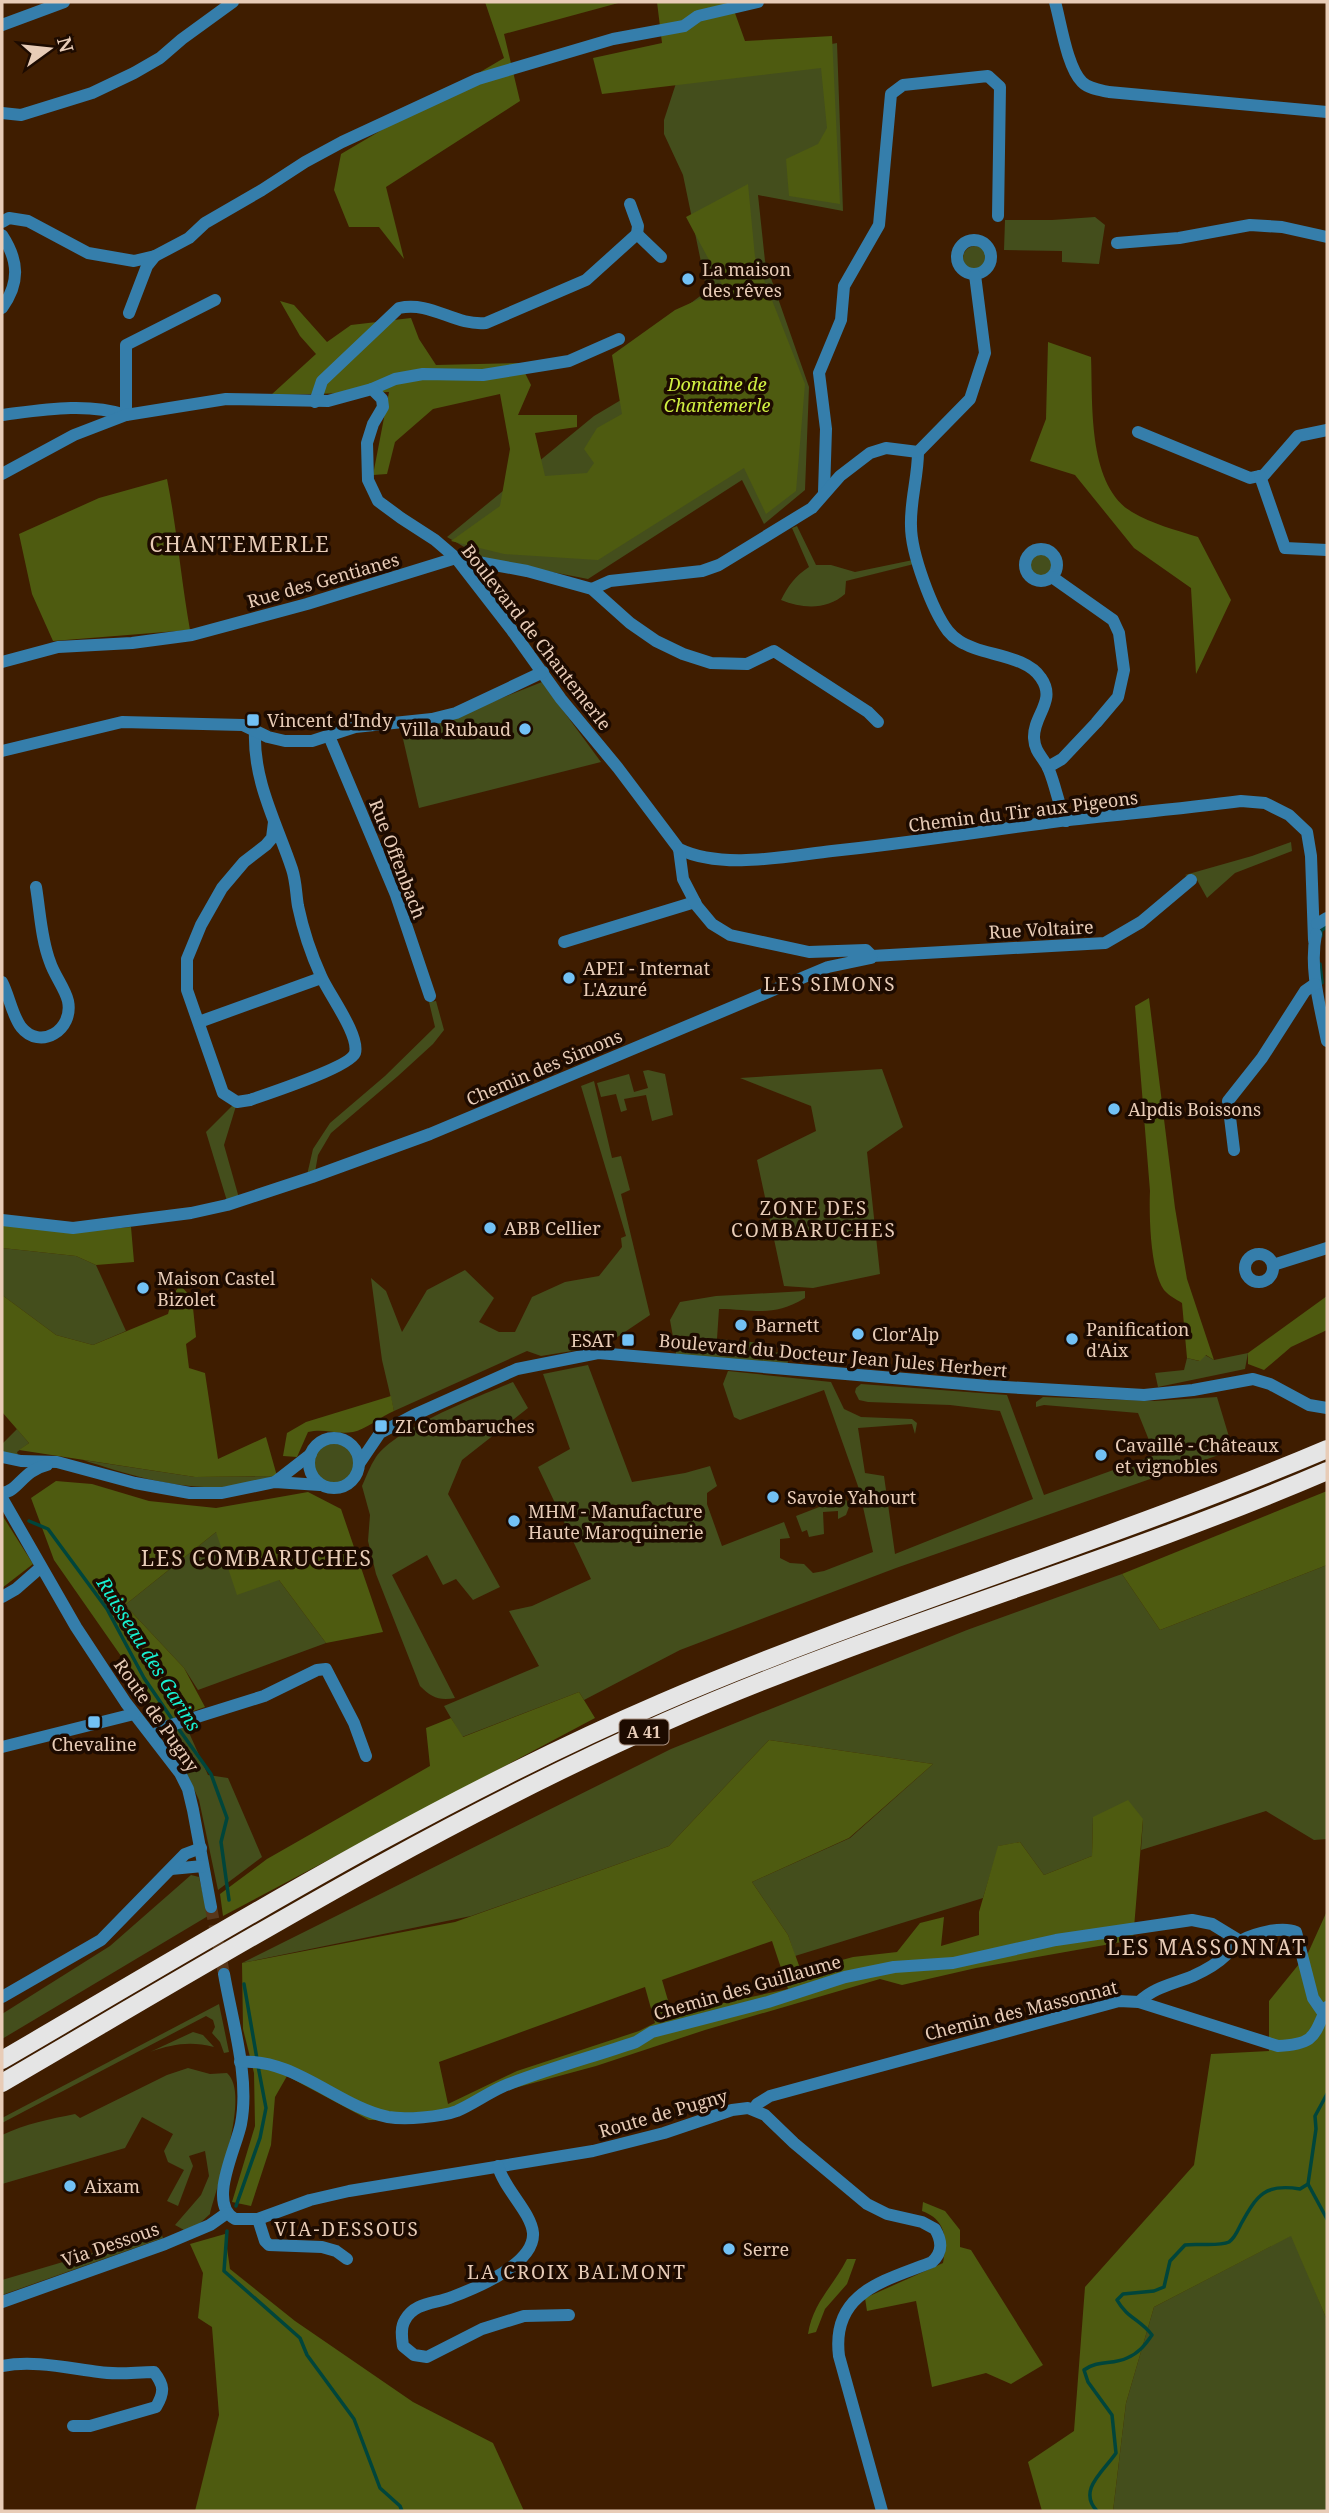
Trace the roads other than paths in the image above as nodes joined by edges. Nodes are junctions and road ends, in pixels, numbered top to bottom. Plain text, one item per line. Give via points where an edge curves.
1 (64, 2) edge
2 (233, 2) edge
3 (758, 2) edge
4 (1055, 4) edge
5 (2, 25) edge
6 (1327, 112) edge
7 (2, 113) edge
8 (630, 204) dead end
9 (998, 216) dead end
10 (2, 222) edge
11 (636, 234) junction
12 (2, 235) edge
13 (1327, 237) edge
14 (1117, 243) dead end
15 (155, 256) junction
16 (661, 257) dead end
17 (975, 275) dead end
18 (215, 300) dead end
19 (2, 308) edge
20 (129, 313) dead end
21 (619, 339) dead end
22 (372, 389) junction
23 (320, 401) junction
24 (2, 415) edge
25 (126, 415) junction
26 (1327, 430) edge
27 (1138, 432) dead end
28 (918, 452) junction
29 (2, 474) edge
30 (1260, 476) junction
31 (824, 492) junction
32 (1327, 550) edge
33 (456, 558) junction
34 (1052, 577) dead end
35 (592, 589) junction
36 (2, 662) edge
37 (543, 672) junction
38 (878, 722) dead end
39 (255, 732) junction
40 (329, 736) junction
41 (268, 737) junction
42 (2, 751) edge
43 (1048, 767) junction
44 (258, 770) junction
45 (1062, 821) junction
46 (274, 822) junction
47 (266, 845) junction
48 (285, 852) junction
49 (685, 852) junction
50 (1191, 880) dead end
51 (36, 887) dead end
52 (695, 902) junction
53 (1320, 918) edge
54 (564, 942) dead end
55 (872, 956) junction
56 (321, 978) junction
57 (2, 982) edge
58 (1312, 988) junction
59 (430, 996) dead end
60 (199, 1022) junction
61 (1327, 1041) edge
62 (1234, 1150) dead end
63 (2, 1220) edge
64 (1327, 1248) edge
65 (1273, 1265) dead end
66 (1327, 1408) edge
67 (380, 1433) junction
68 (350, 1444) junction
69 (1327, 1449) edge
70 (311, 1454) junction
71 (7, 1459) edge
72 (57, 1462) junction
73 (359, 1464) junction
74 (1327, 1471) edge
75 (275, 1482) junction
76 (320, 1485) junction
77 (12, 1487) edge
78 (2, 1498) edge
79 (15, 1522) junction
80 (40, 1568) junction
81 (2, 1597) edge
82 (134, 1714) junction
83 (153, 1736) junction
84 (2, 1747) edge
85 (366, 1756) dead end
86 (201, 1848) junction
87 (204, 1866) junction
88 (171, 1870) junction
89 (211, 1907) tunnel mouth
90 (1240, 1941) junction
91 (223, 1974) tunnel mouth
92 (2, 1997) edge
93 (1139, 2002) junction
94 (1326, 2011) edge
95 (2, 2060) edge
96 (252, 2062) junction
97 (2, 2083) edge
98 (760, 2112) junction
99 (498, 2166) junction
100 (227, 2213) junction
101 (258, 2219) junction
102 (346, 2259) dead end
103 (2, 2302) edge
104 (569, 2315) dead end
105 (2, 2366) edge
106 (73, 2426) dead end
107 (882, 2511) edge

1 - 5 street
2 - 7 street via 134,74 92,93 20,115
3 - 15 street via 490,77 342,142
4 - 6 street via 1074,69 1090,88
8 - 11 street via 638,226
9 - 31 street via 1000,87 988,76 903,85 891,94 879,225 844,286 841,320 819,373 825,429
10 - 15 street via 9,218 28,221 88,253 134,261
11 - 16 street
11 - 23 street via 586,280 486,323 473,324 424,307 399,308 322,381
12 - 19 street via 15,263 16,281
13 - 14 street via 1250,225
15 - 20 street via 147,265
17 - 28 street via 985,353 978,376 970,399
18 - 25 street via 126,345
21 - 22 street via 569,361 483,375 423,374
22 - 23 street
22 - 33 street, Boulevard de Chantemerle via 383,407 367,443 368,480 379,501
23 - 25 street via 226,399
24 - 25 street via 42,408 110,410
25 - 29 street via 74,435
26 - 30 street via 1298,436
27 - 30 street via 1250,478
28 - 31 street via 886,448 870,453
28 - 43 street via 911,535 938,613 960,642 1017,662 1040,677 1048,691 1034,734 1036,752
30 - 32 street via 1285,548
31 - 35 street via 812,508 719,565 610,581
33 - 35 street
33 - 36 street, Rue des Gentianes via 199,633 58,647
33 - 37 street, Boulevard de Chantemerle
34 - 43 street via 1113,620 1124,670 1118,697 1062,759
35 - 38 street via 630,624 683,654 711,663 747,664 774,651
37 - 40 street via 456,713 355,727
37 - 49 street, Boulevard de Chantemerle
39 - 41 street
39 - 42 street via 243,724 122,722
39 - 44 street
40 - 41 street via 312,741
40 - 59 street, Rue Offenbach via 396,895
41 - 44 street
43 - 45 street
44 - 46 street
45 - 49 street, Chemin du Tir aux Pigeons via 759,859 718,859
45 - 53 street, Chemin du Tir aux Pigeons via 1241,801 1265,803 1289,815 1307,832
46 - 47 street
46 - 48 street
47 - 48 street
47 - 60 street via 222,888 187,959 187,990
48 - 56 street via 306,939
49 - 52 street via 681,874
50 - 55 street, Rue Voltaire via 1141,922 1105,943
51 - 57 street via 49,960 68,999 66,1024 46,1037 31,1035 21,1026
52 - 54 street
52 - 55 street via 712,924 730,935 809,952 866,950
53 - 58 street
55 - 63 street, Chemin des Simons via 822,969 418,1139 227,1205 73,1228
56 - 60 street
56 - 60 street via 350,1029 355,1053 334,1068 250,1100 237,1102 223,1093
58 - 61 street
58 - 62 street via 1228,1101
64 - 65 street
66 - 67 street, Boulevard du Docteur Jean Jules Herbert via 1309,1405 1253,1379 1144,1395 598,1353 517,1369
67 - 68 street
67 - 73 street, Boulevard du Docteur Jean Jules Herbert
68 - 70 street via 338,1438 325,1440
68 - 73 street
69 - 95 highway, A 41 via 726,1675 596,1732 365,1851
70 - 75 street
70 - 76 street via 311,1474
71 - 72 street
71 - 77 street via 19,1467
72 - 75 street via 190,1493 222,1493
72 - 77 street via 38,1467
73 - 76 street via 348,1485 333,1489
74 - 97 highway, A 41 via 842,1651 598,1752 385,1861
75 - 76 street
77 - 79 street, Route de Pugny
78 - 79 street, Route de Pugny
79 - 80 street, Route de Pugny
80 - 81 street
80 - 82 street, Route de Pugny
82 - 83 street, Route de Pugny
82 - 84 street
83 - 85 street via 165,1727 264,1696 326,1669
83 - 86 street, Route de Pugny via 188,1789
86 - 87 street, Route de Pugny
86 - 88 street via 186,1854
87 - 88 street
87 - 89 street, Route de Pugny
88 - 92 street via 101,1940
90 - 93 street via 1224,1958
90 - 94 street via 1288,1928 1296,1932 1313,1998
90 - 96 street, Chemin des Guillaume via 1212,1924 1192,1920 1056,1940 953,1963 894,1967 845,1977 653,2032 636,2042 503,2087 444,2114 388,2117
91 - 96 street
93 - 94 street, Chemin des Massonnat via 1278,2046 1295,2045 1318,2032
93 - 98 street, Chemin des Massonnat via 1119,2001 785,2092
96 - 100 street via 222,2195
98 - 99 street, Route de Pugny via 732,2110 626,2144
98 - 107 street via 867,2204 930,2225 939,2234 940,2253 932,2262 863,2292 844,2311 838,2326 839,2356
99 - 101 street, Route de Pugny via 326,2195
99 - 104 street via 533,2232 530,2247 520,2261 478,2286 414,2310 404,2321 403,2346 414,2355 427,2357 482,2329 524,2316
100 - 101 street via 236,2219
100 - 103 street, Via Dessous via 165,2244
101 - 102 street via 269,2245 322,2247
105 - 106 street via 154,2372 162,2382 163,2395 156,2407 90,2426

